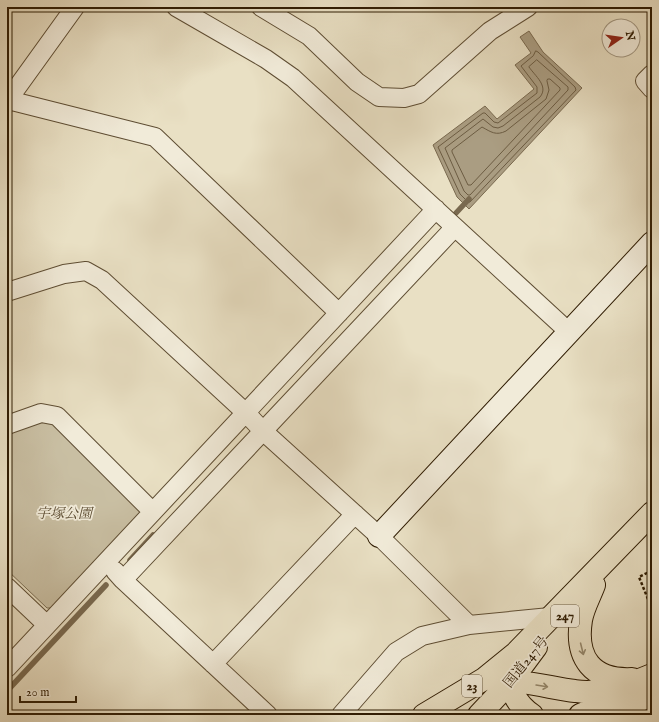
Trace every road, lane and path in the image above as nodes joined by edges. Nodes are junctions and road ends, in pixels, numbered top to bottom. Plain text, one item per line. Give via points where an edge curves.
1 (76, 7) edge
2 (176, 7) edge
3 (261, 7) edge
4 (528, 7) edge
5 (652, 74) edge
6 (652, 88) edge
7 (7, 102) edge
8 (436, 210) junction
9 (455, 227) junction
10 (652, 243) edge
11 (7, 292) edge
12 (339, 313) junction
13 (569, 332) junction
14 (246, 412) junction
15 (7, 425) edge
16 (263, 431) junction
17 (153, 512) junction
18 (652, 513) edge
19 (355, 514) junction
20 (652, 518) edge
21 (379, 536) junction
22 (107, 561) junction
23 (124, 580) junction
24 (652, 582) edge
25 (594, 585) junction
26 (7, 586) edge
27 (652, 608) edge
28 (550, 617) junction
29 (47, 625) junction
30 (469, 625) junction
31 (516, 653) junction
32 (213, 664) junction
33 (7, 668) edge
34 (652, 675) edge
35 (510, 682) junction
36 (652, 683) edge
37 (652, 695) edge
38 (268, 715) edge
39 (341, 715) edge
40 (424, 715) edge
41 (442, 715) edge
42 (479, 715) edge
43 (532, 715) edge
44 (580, 715) edge
45 (607, 715) edge

1 - 7 street
2 - 8 street via 266,59 293,78
3 - 4 street via 309,36 357,82 379,97 404,98 419,94 490,32
5 - 6 street via 644,81
7 - 12 street via 156,137
8 - 9 street
8 - 12 street
9 - 13 street
9 - 16 street
10 - 13 street
11 - 14 street via 64,274 86,271 102,280
12 - 14 street
13 - 21 street
14 - 16 street
14 - 17 street
15 - 17 street via 41,413 57,416
16 - 19 street
16 - 23 street
17 - 22 street
18 - 28 highway, 国道247号 / 247
19 - 21 street
19 - 32 street
20 - 25 highway, 国道247号 / 247
21 - 30 street
22 - 23 street
22 - 29 street
23 - 32 street
24 - 27 path via 647,573 639,577
25 -> 34 highway via 581,619 580,643 588,664 606,676 620,679
25 - 35 highway, 国道247号 / 247 via 537,646
26 - 29 street
28 - 30 street
28 - 31 highway, 国道247号 / 247
29 - 33 street
30 - 39 street via 422,636 396,652
31 - 35 highway via 508,668
31 - 40 highway, 23 via 484,679
32 - 38 street
35 -> 34 highway via 576,692 599,691 630,684
35 - 41 highway via 487,687
35 - 42 highway, 国道247号 / 247
35 - 43 highway via 513,695
36 - 44 highway
37 - 45 highway

